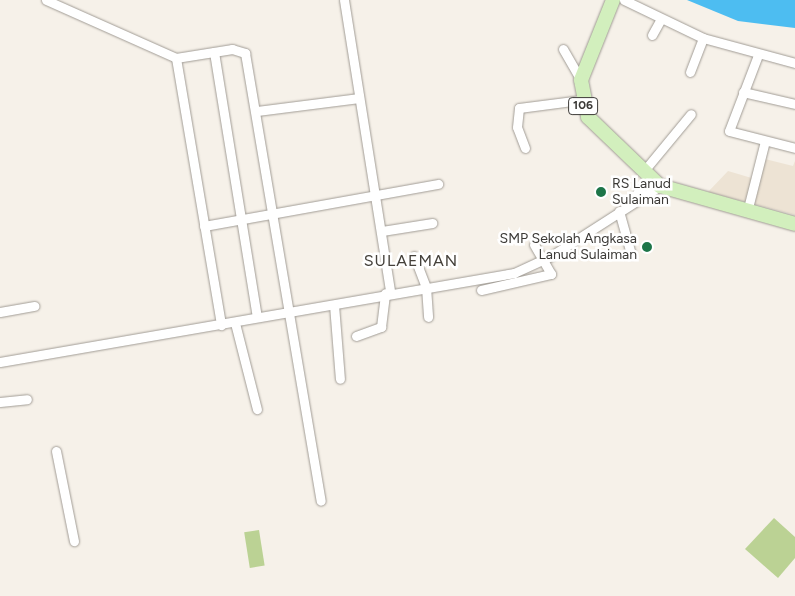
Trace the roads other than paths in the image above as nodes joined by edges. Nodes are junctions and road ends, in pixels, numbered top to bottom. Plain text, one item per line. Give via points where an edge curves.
1 (46, 0) edge
2 (344, 0) edge
3 (612, 0) edge
4 (624, 0) edge
5 (661, 19) junction
6 (652, 35) dead end
7 (703, 38) junction
8 (563, 49) dead end
9 (214, 52) junction
10 (758, 55) junction
11 (176, 58) junction
12 (795, 63) edge
13 (690, 72) dead end
14 (581, 80) junction
15 (743, 92) junction
16 (359, 98) junction
17 (581, 100) junction
18 (795, 104) edge
19 (257, 111) junction
20 (691, 114) dead end
21 (765, 141) junction
22 (525, 148) dead end
23 (795, 148) edge
24 (651, 179) junction
25 (438, 184) dead end
26 (377, 194) junction
27 (619, 211) junction
28 (747, 212) junction
29 (276, 215) junction
30 (239, 219) junction
31 (432, 222) dead end
32 (795, 224) edge
33 (204, 226) junction
34 (382, 231) junction
35 (534, 244) dead end
36 (632, 254) dead end
37 (414, 256) dead end
38 (545, 259) junction
39 (426, 287) junction
40 (481, 290) dead end
41 (388, 292) junction
42 (334, 305) junction
43 (34, 306) dead end
44 (291, 311) junction
45 (0, 312) edge
46 (258, 317) junction
47 (428, 317) dead end
48 (235, 323) junction
49 (221, 325) junction
50 (356, 336) dead end
51 (0, 362) edge
52 (340, 379) dead end
53 (27, 399) dead end
54 (0, 402) edge
55 (257, 409) dead end
56 (56, 451) dead end
57 (321, 501) dead end
58 (74, 541) dead end

1 - 11 street
2 - 16 street
3 - 14 main road, 106
4 - 5 street
5 - 6 street
5 - 7 street
7 - 10 street
7 - 13 street
8 - 14 street
9 - 11 street
9 - 19 street via 241,49 245,53
9 - 30 street
10 - 12 street
10 - 15 street
11 - 33 street
14 - 17 main road, 106
15 - 18 street
15 - 21 street via 729,131
16 - 19 street
16 - 26 street
17 - 22 street via 519,108 517,127
17 - 24 main road, 106 via 592,123
19 - 29 street
20 - 24 street
21 - 23 street
21 - 28 street
24 - 27 street
24 - 28 main road, 106
25 - 26 street
26 - 29 street
26 - 34 street
27 - 36 street
27 - 38 street
28 - 32 main road, 106
29 - 30 street
29 - 44 street
30 - 33 street
30 - 46 street
31 - 34 street
33 - 49 street
34 - 41 street
35 - 38 street
37 - 39 street
38 - 39 street via 514,273
38 - 40 street via 551,274
39 - 41 street
39 - 47 street
41 - 42 street
41 - 50 street via 381,327
42 - 44 street
42 - 52 street
43 - 45 street
44 - 46 street
44 - 57 street
46 - 48 street
48 - 49 street
48 - 55 street
49 - 51 street
53 - 54 street
56 - 58 street

